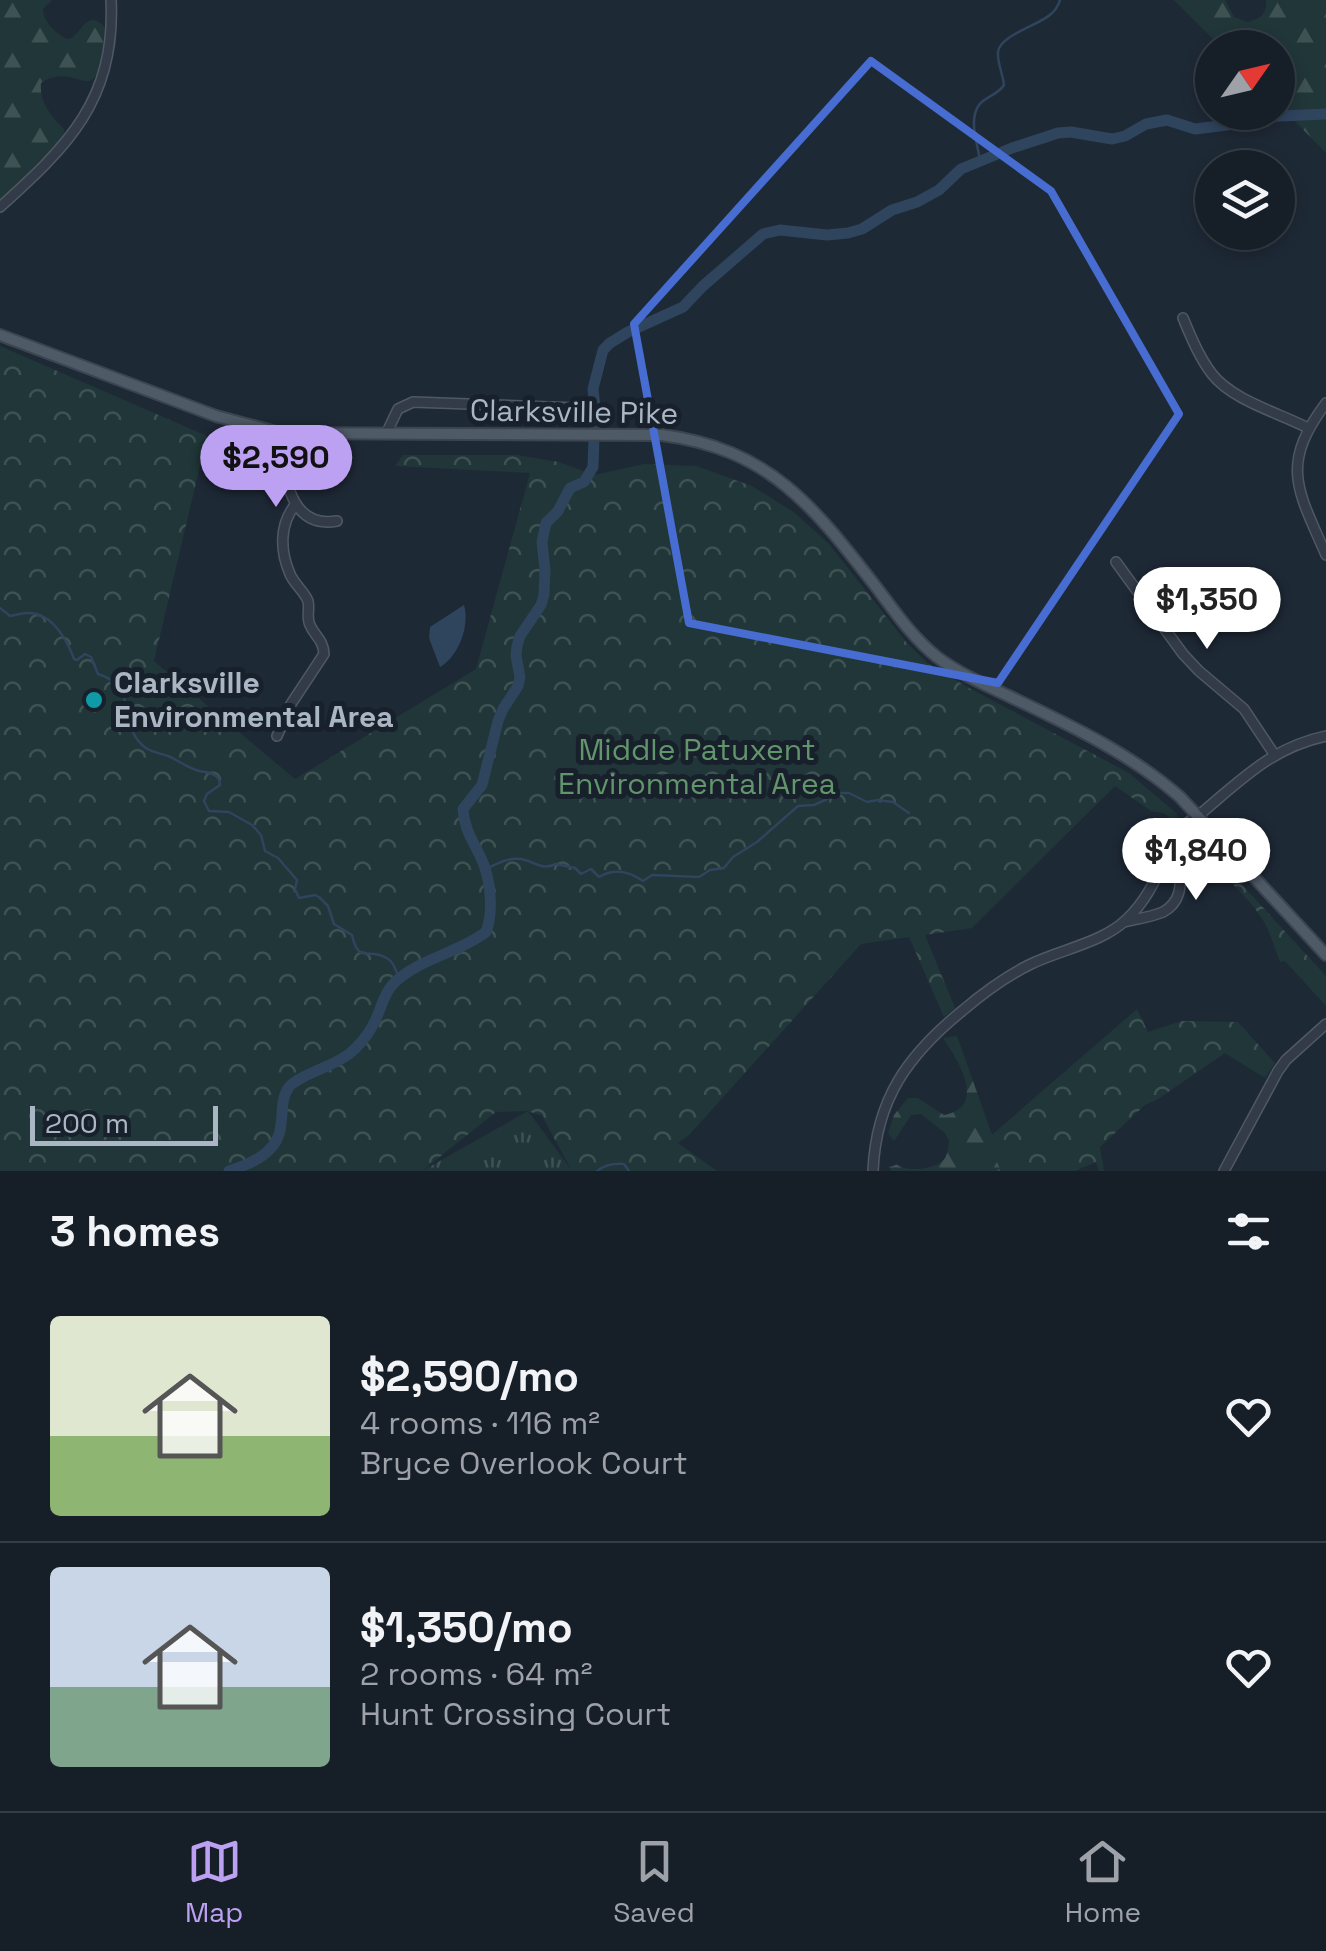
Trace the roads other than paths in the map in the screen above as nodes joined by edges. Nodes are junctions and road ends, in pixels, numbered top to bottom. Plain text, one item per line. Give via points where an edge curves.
1 (111, 0) edge
2 (0, 207) edge
3 (1182, 318) dead end
4 (0, 335) edge
5 (1326, 402) edge
6 (577, 408) dead end
7 (1308, 428) junction
8 (280, 433) junction
9 (386, 434) junction
10 (296, 504) junction
11 (337, 521) dead end
12 (1326, 555) edge
13 (1116, 562) dead end
14 (278, 736) dead end
15 (1326, 736) edge
16 (1274, 754) junction
17 (1198, 816) junction
18 (1124, 922) junction
19 (1326, 954) edge
20 (1326, 1024) edge
21 (874, 1171) edge
22 (1224, 1171) edge

1 - 2 street via 107,56 85,115 54,157
3 - 7 street via 1218,381
4 - 8 main road, Clarksville Pike via 216,416
5 - 7 street
6 - 9 street via 413,402 398,409
7 - 12 street via 1299,486
8 - 9 main road, Clarksville Pike
8 - 10 street
9 - 17 main road, Clarksville Pike via 662,435 742,457 776,476 819,516 941,660 1132,760
10 - 11 street via 317,521
10 - 14 street via 283,530 284,551 324,654
13 - 16 street via 1183,654 1244,709
15 - 16 street
16 - 17 street
17 - 18 street via 1178,830 1150,890
17 - 18 street via 1183,842 1175,901 1158,914
17 - 19 main road, Clarksville Pike
18 - 21 street via 1012,974 930,1039 894,1086 878,1129
20 - 22 street via 1278,1071

